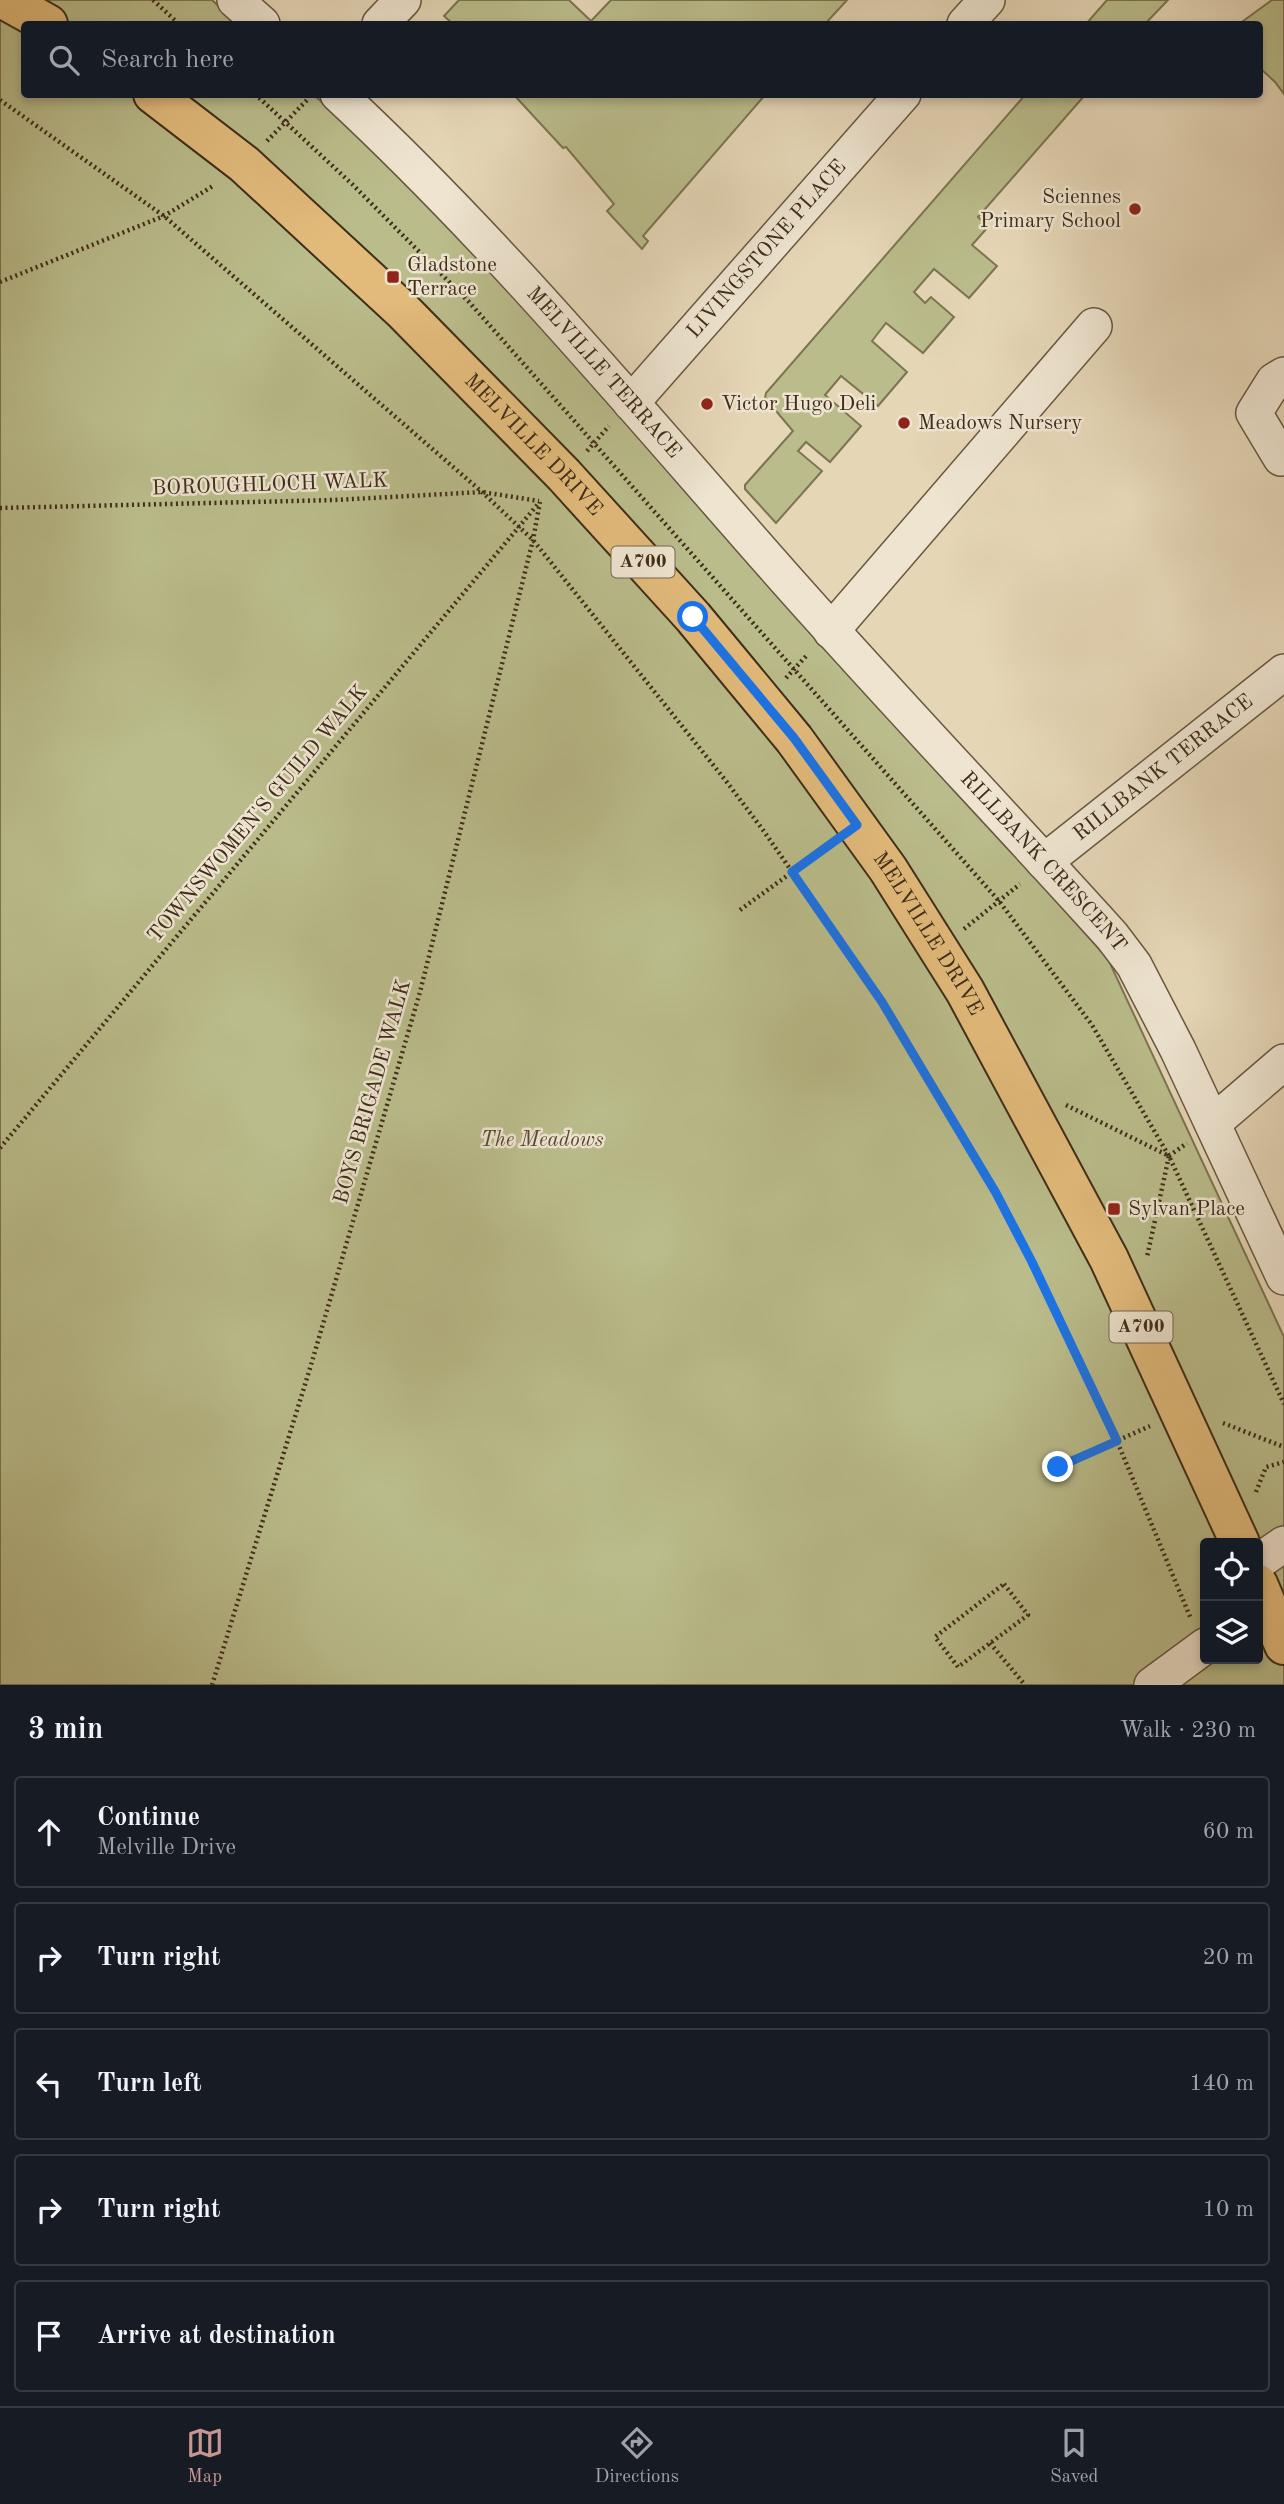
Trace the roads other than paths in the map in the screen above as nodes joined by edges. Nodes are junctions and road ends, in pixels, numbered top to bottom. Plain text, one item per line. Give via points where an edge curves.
1 (5, 0) edge
2 (235, 0) edge
3 (403, 0) edge
4 (986, 0) edge
5 (43, 21) edge
6 (259, 21) edge
7 (383, 21) edge
8 (968, 21) edge
9 (158, 98) edge
10 (322, 98) edge
11 (899, 98) edge
12 (1094, 326) dead end
13 (1284, 375) edge
14 (631, 403) junction
15 (1281, 458) dead end
16 (823, 639) junction
17 (1284, 672) edge
18 (1035, 871) junction
19 (1284, 1062) edge
20 (1203, 1131) junction
21 (1284, 1277) edge
22 (1238, 1538) edge
23 (1284, 1544) edge
24 (1263, 1559) edge
25 (1262, 1601) edge
26 (1284, 1645) edge
27 (1200, 1650) edge
28 (1152, 1685) edge

1 - 5 main road
2 - 6 street
3 - 7 street
4 - 8 street
9 - 22 main road, MELVILLE DRIVE / A700 via 244,164 402,310 564,475 786,728 888,869 965,991 1109,1259
10 - 14 street, MELVILLE TERRACE via 392,145
11 - 14 street, LIVINGSTONE PLACE
12 - 16 street
13 - 15 street via 1274,381 1254,413
14 - 16 street, MELVILLE TERRACE
16 - 18 street, RILLBANK CRESCENT
17 - 18 street, RILLBANK TERRACE
18 - 20 street, RILLBANK CRESCENT via 1112,936 1134,965 1178,1050
19 - 20 street
20 - 21 street, RILLBANK CRESCENT
23 - 24 street
25 - 26 main road
27 - 28 street

